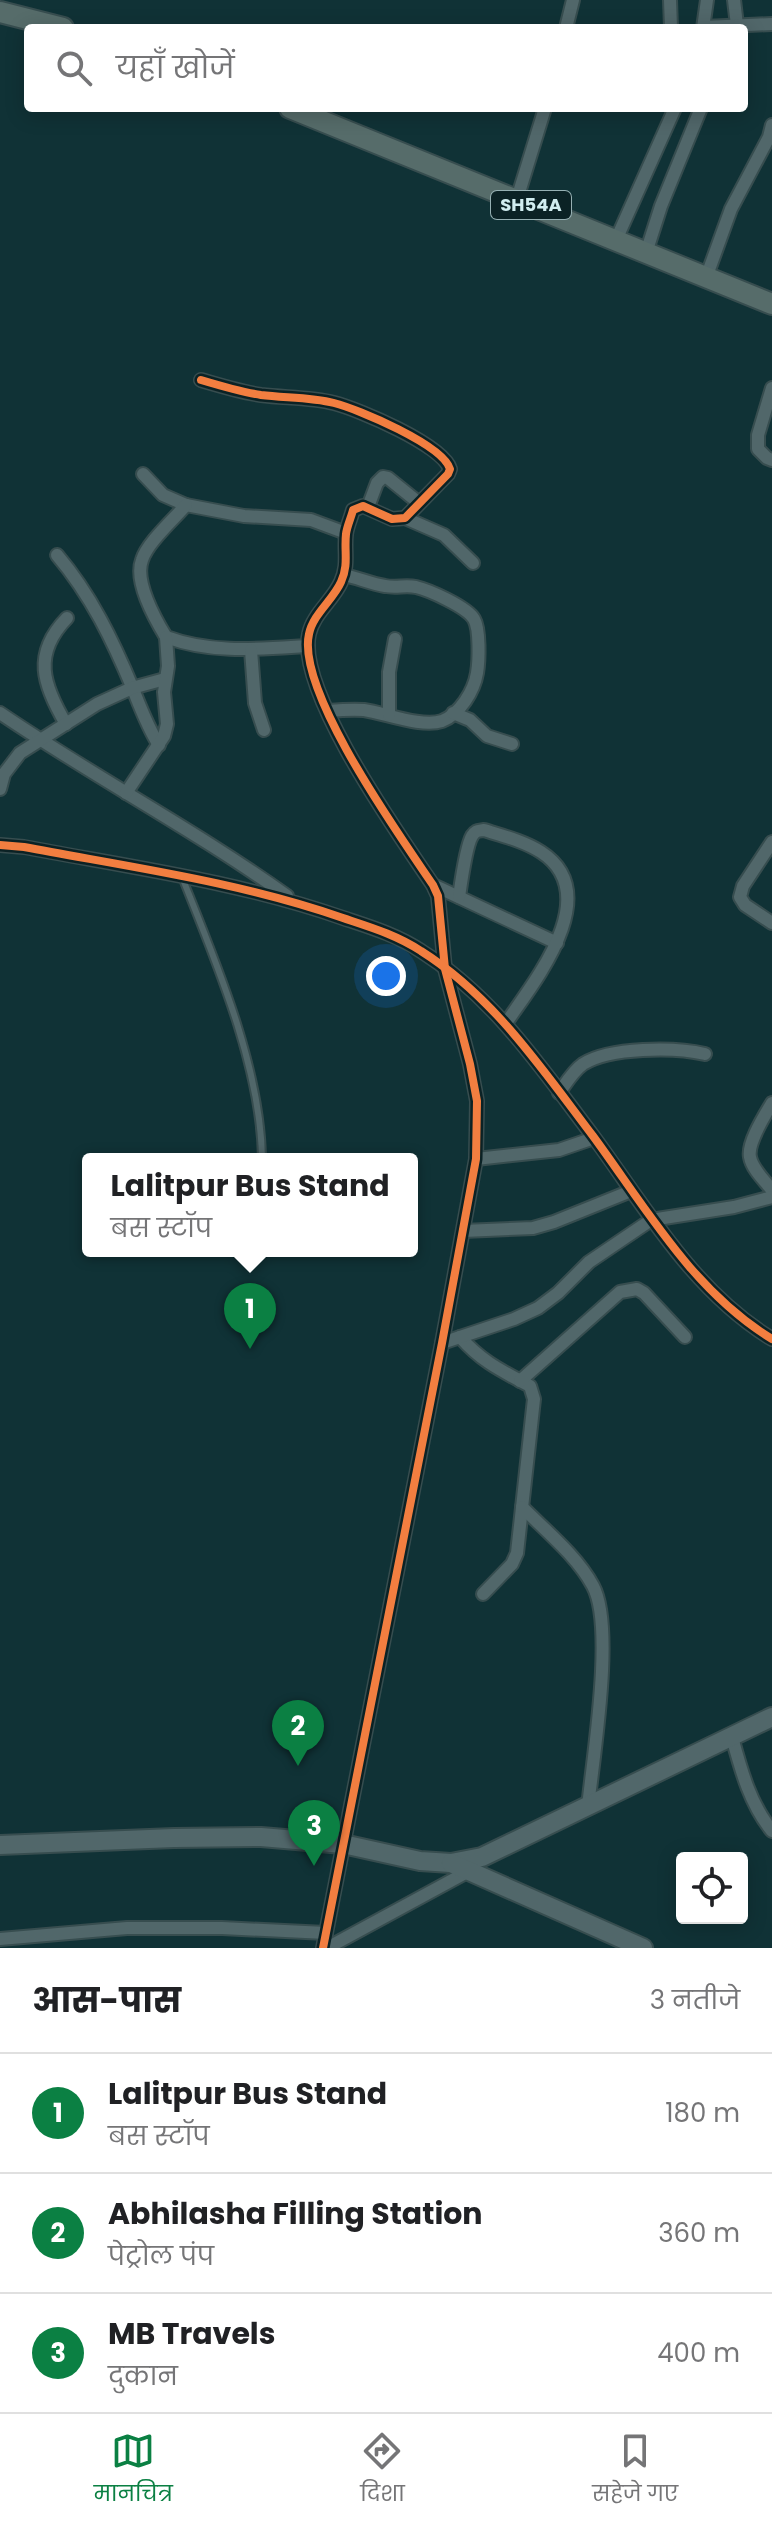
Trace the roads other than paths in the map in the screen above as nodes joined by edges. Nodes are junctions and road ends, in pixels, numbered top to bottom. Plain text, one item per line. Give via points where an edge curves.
1 (573, 0) edge
2 (670, 0) edge
3 (707, 0) edge
4 (734, 0) edge
5 (0, 12) edge
6 (47, 24) edge
7 (567, 24) edge
8 (671, 24) edge
9 (704, 24) edge
10 (737, 24) edge
11 (772, 24) edge
12 (748, 25) edge
13 (300, 112) edge
14 (544, 112) edge
15 (673, 112) edge
16 (699, 112) edge
17 (772, 125) edge
18 (517, 199) junction
19 (616, 240) junction
20 (646, 253) junction
21 (706, 278) junction
22 (772, 304) edge
23 (201, 380) dead end
24 (772, 388) edge
25 (772, 460) edge
26 (143, 474) dead end
27 (419, 503) junction
28 (186, 505) junction
29 (368, 507) junction
30 (405, 518) junction
31 (346, 533) junction
32 (57, 555) dead end
33 (473, 563) dead end
34 (344, 575) junction
35 (67, 618) dead end
36 (166, 637) junction
37 (395, 639) dead end
38 (308, 646) junction
39 (251, 650) junction
40 (165, 679) junction
41 (132, 688) junction
42 (328, 711) junction
43 (0, 713) edge
44 (453, 713) junction
45 (389, 715) junction
46 (66, 724) junction
47 (264, 730) dead end
48 (41, 741) junction
49 (512, 744) dead end
50 (159, 745) junction
51 (2, 774) edge
52 (0, 789) edge
53 (126, 793) junction
54 (0, 845) edge
55 (771, 847) edge
56 (182, 877) junction
57 (433, 885) junction
58 (459, 897) junction
59 (293, 900) junction
60 (772, 923) edge
61 (557, 943) junction
62 (445, 969) junction
63 (506, 1023) junction
64 (705, 1054) dead end
65 (559, 1093) junction
66 (772, 1103) edge
67 (594, 1138) junction
68 (261, 1153) edge
69 (476, 1159) junction
70 (772, 1190) edge
71 (631, 1191) junction
72 (772, 1197) edge
73 (651, 1220) junction
74 (463, 1231) junction
75 (460, 1337) junction
76 (685, 1337) dead end
77 (772, 1339) edge
78 (442, 1343) junction
79 (520, 1381) junction
80 (522, 1507) junction
81 (483, 1594) dead end
82 (772, 1717) edge
83 (732, 1737) junction
84 (588, 1807) junction
85 (772, 1831) edge
86 (343, 1844) junction
87 (0, 1845) edge
88 (451, 1863) junction
89 (469, 1871) junction
90 (326, 1933) junction
91 (0, 1941) edge
92 (5, 1948) edge
93 (325, 1948) edge
94 (643, 1948) edge

1 - 7 street
2 - 8 street
3 - 9 street
4 - 10 street
5 - 6 main road
11 - 12 street
13 - 18 main road, SH54A
14 - 18 street
15 - 19 street
16 - 20 street
17 - 21 street via 731,209
18 - 19 main road, SH54A
19 - 20 main road, SH54A
20 - 21 main road, SH54A
21 - 22 main road, SH54A
23 - 27 street via 245,392 331,402 420,441 442,456 450,469
24 - 25 street via 758,435 758,449
26 - 28 street via 163,495
27 - 29 street via 383,477
27 - 30 street
28 - 31 street via 244,516 311,520
28 - 36 street via 142,558 146,596
29 - 30 street via 392,519
29 - 31 street via 353,510
30 - 33 street via 444,535
31 - 34 street
32 - 41 street via 95,607
34 - 38 street via 312,625
34 - 44 street via 433,592 474,619 478,670 467,698
35 - 46 street via 51,639 44,676
36 - 39 street via 196,647
36 - 40 street
37 - 45 street
38 - 39 street
38 - 42 street via 312,674
39 - 47 street via 255,703
40 - 41 street
40 - 50 street via 167,724
41 - 46 street
41 - 50 street
42 - 45 street
42 - 57 street via 376,799
43 - 48 street
44 - 45 street via 429,723
44 - 49 street via 487,736
46 - 48 street
48 - 51 street via 20,753
48 - 53 street
50 - 53 street
51 - 52 street
53 - 59 street
54 - 56 street
55 - 60 street via 740,897
56 - 59 street
56 - 68 lane via 228,995 254,1097
57 - 58 street
57 - 62 street
58 - 61 street
58 - 61 street via 472,836 484,830 522,842 549,858 563,880 568,900
59 - 62 street via 392,935
61 - 63 street
62 - 63 street
62 - 69 street via 474,1082
63 - 65 street
64 - 65 street via 664,1049 606,1055 579,1067
65 - 67 street
66 - 70 street via 749,1154
67 - 69 street via 559,1150
67 - 71 street
69 - 74 street
71 - 73 street
71 - 74 street via 533,1228
72 - 73 street
73 - 75 street via 589,1262 538,1308
73 - 77 street via 712,1291
74 - 78 street
75 - 78 street
75 - 79 street via 491,1366
76 - 79 street via 644,1293 628,1289
78 - 86 street
79 - 80 street via 530,1386 534,1399
80 - 81 street via 517,1553
80 - 84 street via 578,1565 594,1587 599,1606 601,1674
82 - 83 street
83 - 84 street
83 - 85 street via 760,1817
84 - 88 street via 482,1857
86 - 87 street via 246,1837
86 - 88 street
86 - 90 street
88 - 89 street
89 - 93 street
89 - 94 street
90 - 91 street via 127,1928
90 - 93 street
91 - 92 street

